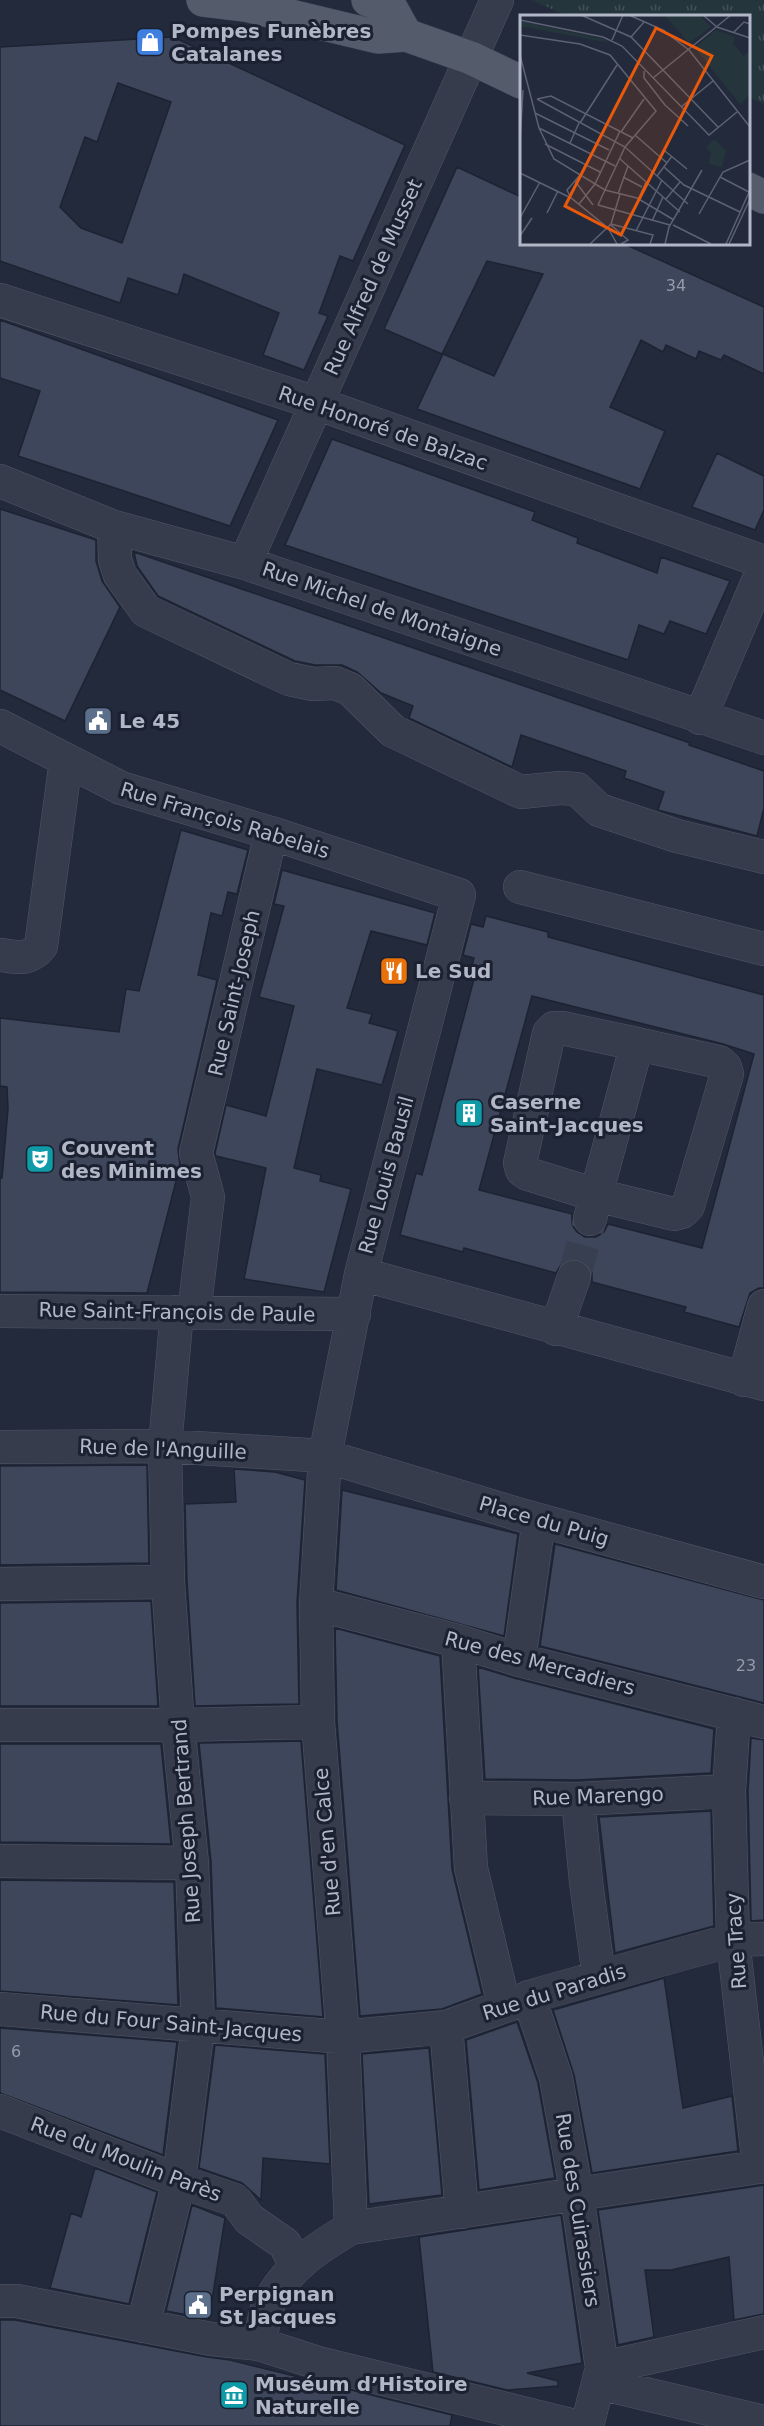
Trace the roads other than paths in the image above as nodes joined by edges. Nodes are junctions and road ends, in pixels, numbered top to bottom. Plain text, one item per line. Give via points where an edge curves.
1 (203, 0) edge
2 (368, 0) edge
3 (497, 0) edge
4 (406, 35) junction
5 (471, 58) junction
6 (520, 82) edge
7 (749, 190) edge
8 (764, 197) edge
9 (0, 300) edge
10 (316, 403) junction
11 (0, 481) edge
12 (114, 526) junction
13 (245, 563) junction
14 (764, 565) edge
15 (700, 718) junction
16 (0, 726) edge
17 (764, 738) edge
18 (66, 760) junction
19 (272, 833) junction
20 (764, 857) edge
21 (520, 887) dead end
22 (459, 895) joint
23 (764, 949) edge
24 (0, 955) edge
25 (637, 1044) junction
26 (196, 1153) joint
27 (593, 1207) junction
28 (361, 1274) junction
29 (574, 1277) tunnel mouth
30 (764, 1306) edge
31 (0, 1311) edge
32 (186, 1312) junction
33 (354, 1314) junction
34 (556, 1329) junction
35 (754, 1382) edge
36 (165, 1446) junction
37 (0, 1447) edge
38 (325, 1456) junction
39 (539, 1520) junction
40 (168, 1582) junction
41 (764, 1582) edge
42 (0, 1584) edge
43 (316, 1604) junction
44 (458, 1641) junction
45 (519, 1660) junction
46 (749, 1718) edge
47 (318, 1722) junction
48 (0, 1725) edge
49 (178, 1725) junction
50 (729, 1791) junction
51 (466, 1798) junction
52 (578, 1799) junction
53 (0, 1861) edge
54 (192, 1863) junction
55 (748, 1940) edge
56 (599, 1977) junction
57 (516, 2001) junction
58 (0, 2009) edge
59 (198, 2026) junction
60 (446, 2027) junction
61 (343, 2037) junction
62 (0, 2111) edge
63 (762, 2166) edge
64 (179, 2181) junction
65 (577, 2195) junction
66 (462, 2212) junction
67 (351, 2228) junction
68 (295, 2265) junction
69 (6, 2297) edge
70 (143, 2326) junction
71 (764, 2332) edge
72 (259, 2344) junction
73 (600, 2375) junction
74 (764, 2422) edge
75 (575, 2426) edge
76 (587, 2426) edge

1 - 4 main road via 245,5 378,37
2 - 4 main road via 391,8
3 - 5 street, Rue Alfred de Musset
4 - 5 main road
5 - 6 main road
5 - 10 street, Rue Alfred de Musset
7 - 8 main road
9 - 10 street, Rue Honoré de Balzac
10 - 13 street, Rue Alfred de Musset
10 - 14 street, Rue Honoré de Balzac
11 - 12 street, Rue Michel de Montaigne
12 - 13 street, Rue Michel de Montaigne
12 - 20 street via 115,560 120,575 146,611 288,679 335,683 350,689 393,731 521,792 577,789 599,810 677,836
13 - 15 street, Rue Michel de Montaigne
14 - 15 street
15 - 17 street, Rue Michel de Montaigne
16 - 18 street, Rue François Rabelais
18 - 19 street, Rue François Rabelais via 121,788
18 - 24 street via 41,946 33,956 24,958
19 - 22 street, Rue François Rabelais
19 - 26 street, Rue Saint-Joseph
21 - 23 street
22 - 28 street, Rue Louis Bausil
25 - 27 street
25 - 27 street via 562,1028 549,1033 520,1163 528,1174
25 - 27 street via 719,1062 727,1074 688,1206 682,1212
26 - 32 street, Rue Joseph Bertrand via 208,1197
28 - 33 street, Rue Louis Bausil
28 - 34 street
29 - 34 street
30 - 35 street
31 - 32 street, Rue Saint-François de Paule
32 - 33 street, Rue Saint-François de Paule
32 - 36 street, Rue Joseph Bertrand
33 - 38 street, Rue Louis Bausil
34 - 35 street
36 - 37 street, Rue de l'Anguille
36 - 38 street, Rue de l'Anguille
36 - 40 street, Rue Joseph Bertrand
38 - 39 street, Place du Puig
38 - 43 street, Rue d'en Calce
39 - 41 street, Place du Puig
39 - 45 street
40 - 42 street
40 - 49 street, Rue Joseph Bertrand
43 - 44 street, Rue des Mercadiers
43 - 47 street, Rue d'en Calce
44 - 45 street, Rue des Mercadiers
44 - 51 street, Rue des Cuirassiers
45 - 46 street, Rue des Mercadiers
46 - 50 street, Rue Tracy
47 - 49 street
47 - 61 street, Rue d'en Calce
48 - 49 street
49 - 54 street, Rue Joseph Bertrand
50 - 52 street, Rue Marengo
50 - 55 street, Rue Tracy
51 - 52 street, Rue Marengo
51 - 57 street, Rue des Cuirassiers via 471,1868
52 - 56 street
53 - 54 street
54 - 59 street, Rue Joseph Bertrand
55 - 56 street, Rue du Paradis
55 - 63 street, Rue Tracy
56 - 57 street, Rue du Paradis
57 - 60 street, Rue du Paradis
57 - 65 street, Rue des Cuirassiers via 556,2078
58 - 59 street, Rue du Four Saint-Jacques
59 - 61 street, Rue du Four Saint-Jacques
59 - 64 street, Rue Joseph Bertrand
60 - 61 street, Rue du Paradis
60 - 66 street
61 - 67 street, Rue d'en Calce
62 - 64 street, Rue du Moulin Parès
63 - 65 street
64 - 68 street, Rue du Moulin Parès via 235,2200 249,2218 285,2244
64 - 70 street, Rue Joseph Bertrand
65 - 66 street
65 - 73 street, Rue des Cuirassiers
66 - 67 street
67 - 68 street
68 - 72 street via 270,2300
69 - 70 street
70 - 72 street
71 - 73 street
72 - 75 street
73 - 74 street
73 - 76 street, Rue des Cuirassiers

